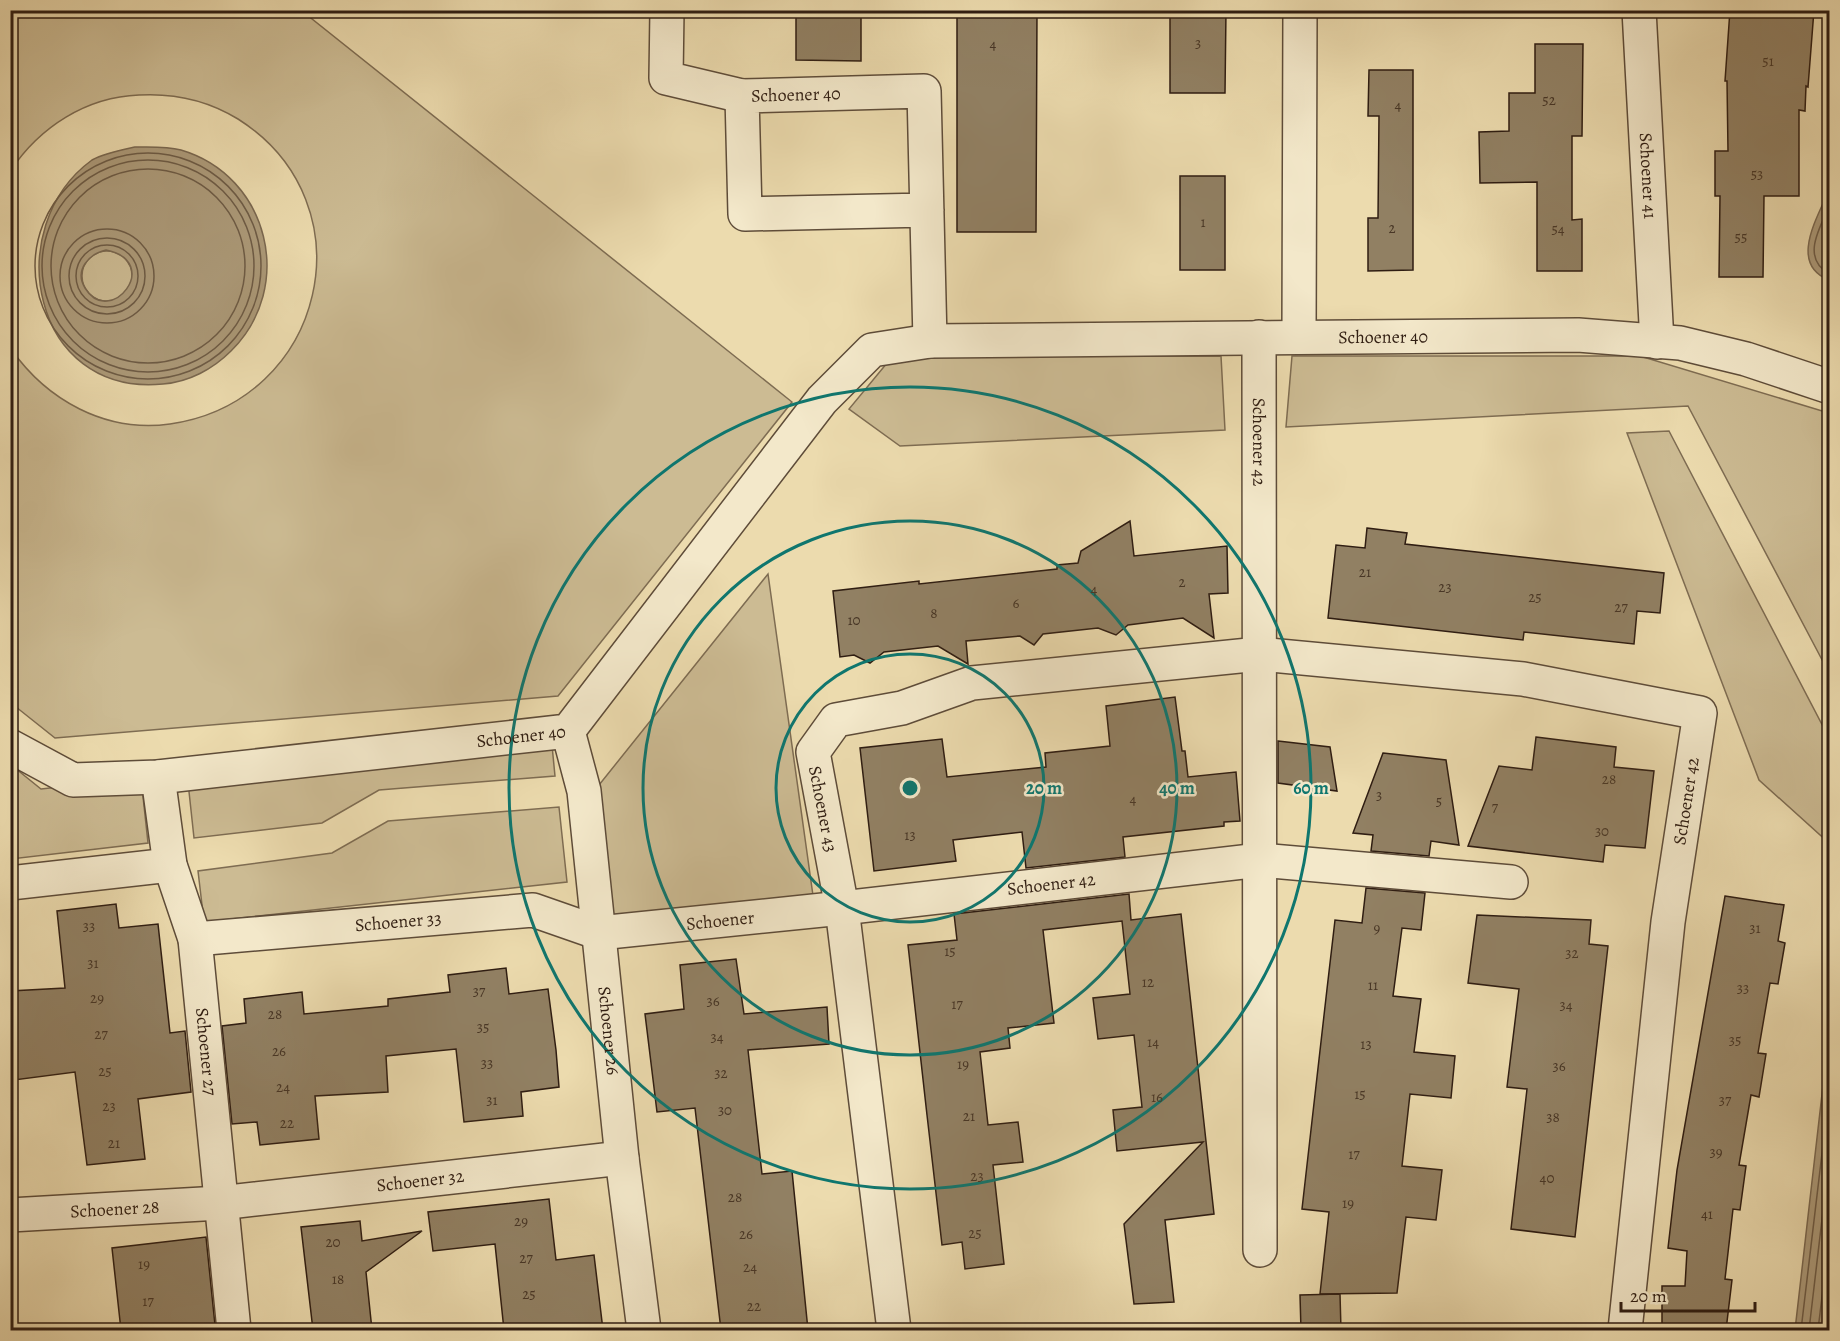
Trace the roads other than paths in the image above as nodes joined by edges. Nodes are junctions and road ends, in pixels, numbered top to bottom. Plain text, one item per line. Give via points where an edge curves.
1 (667, 10) edge
2 (1300, 10) edge
3 (1640, 10) edge
4 (742, 96) junction
5 (927, 210) junction
6 (1259, 337) junction
7 (1299, 337) junction
8 (930, 341) junction
9 (1657, 342) junction
10 (1830, 387) edge
11 (1259, 654) junction
12 (568, 731) junction
13 (10, 746) edge
14 (158, 777) junction
15 (1260, 860) junction
16 (170, 866) junction
17 (1511, 882) dead end
18 (10, 883) edge
19 (842, 908) junction
20 (599, 933) junction
21 (195, 939) junction
22 (622, 1158) junction
23 (220, 1203) junction
24 (10, 1215) edge
25 (1260, 1250) dead end
26 (234, 1330) edge
27 (644, 1330) edge
28 (894, 1330) edge
29 (1625, 1330) edge

1 - 4 street via 666,78
2 - 7 street
3 - 9 street, Schoener 41
4 - 5 street, Schoener 40 via 745,214
4 - 5 street, Schoener 40 via 924,91
5 - 8 street, Schoener 40
6 - 7 street, Schoener 40
6 - 8 street, Schoener 40
6 - 11 street, Schoener 42
7 - 9 street, Schoener 40 via 1578,335
8 - 12 street, Schoener 40 via 872,350 822,400
9 - 10 street, Schoener 40 via 1746,359
11 - 15 street, Schoener 42
11 - 19 street, Schoener 43 via 972,684 902,708 836,720 813,752
11 - 29 street, Schoener 42 via 1523,679 1700,713 1668,922
12 - 14 street, Schoener 40
12 - 20 street, Schoener 26 via 584,791
13 - 14 street, Schoener 40 via 73,780
14 - 16 street, Schoener 27
15 - 17 street, Schoener 42
15 - 19 street, Schoener 42
15 - 25 street, Schoener 42
16 - 18 street
16 - 21 street, Schoener 27
19 - 20 street, Schoener
19 - 28 street, Schoener 43
20 - 21 street, Schoener 33 via 533,910
20 - 22 street, Schoener 26
21 - 23 street, Schoener 27
22 - 23 street, Schoener 32
22 - 27 street, Schoener 26
23 - 24 street, Schoener 28
23 - 26 street, Schoener 27

